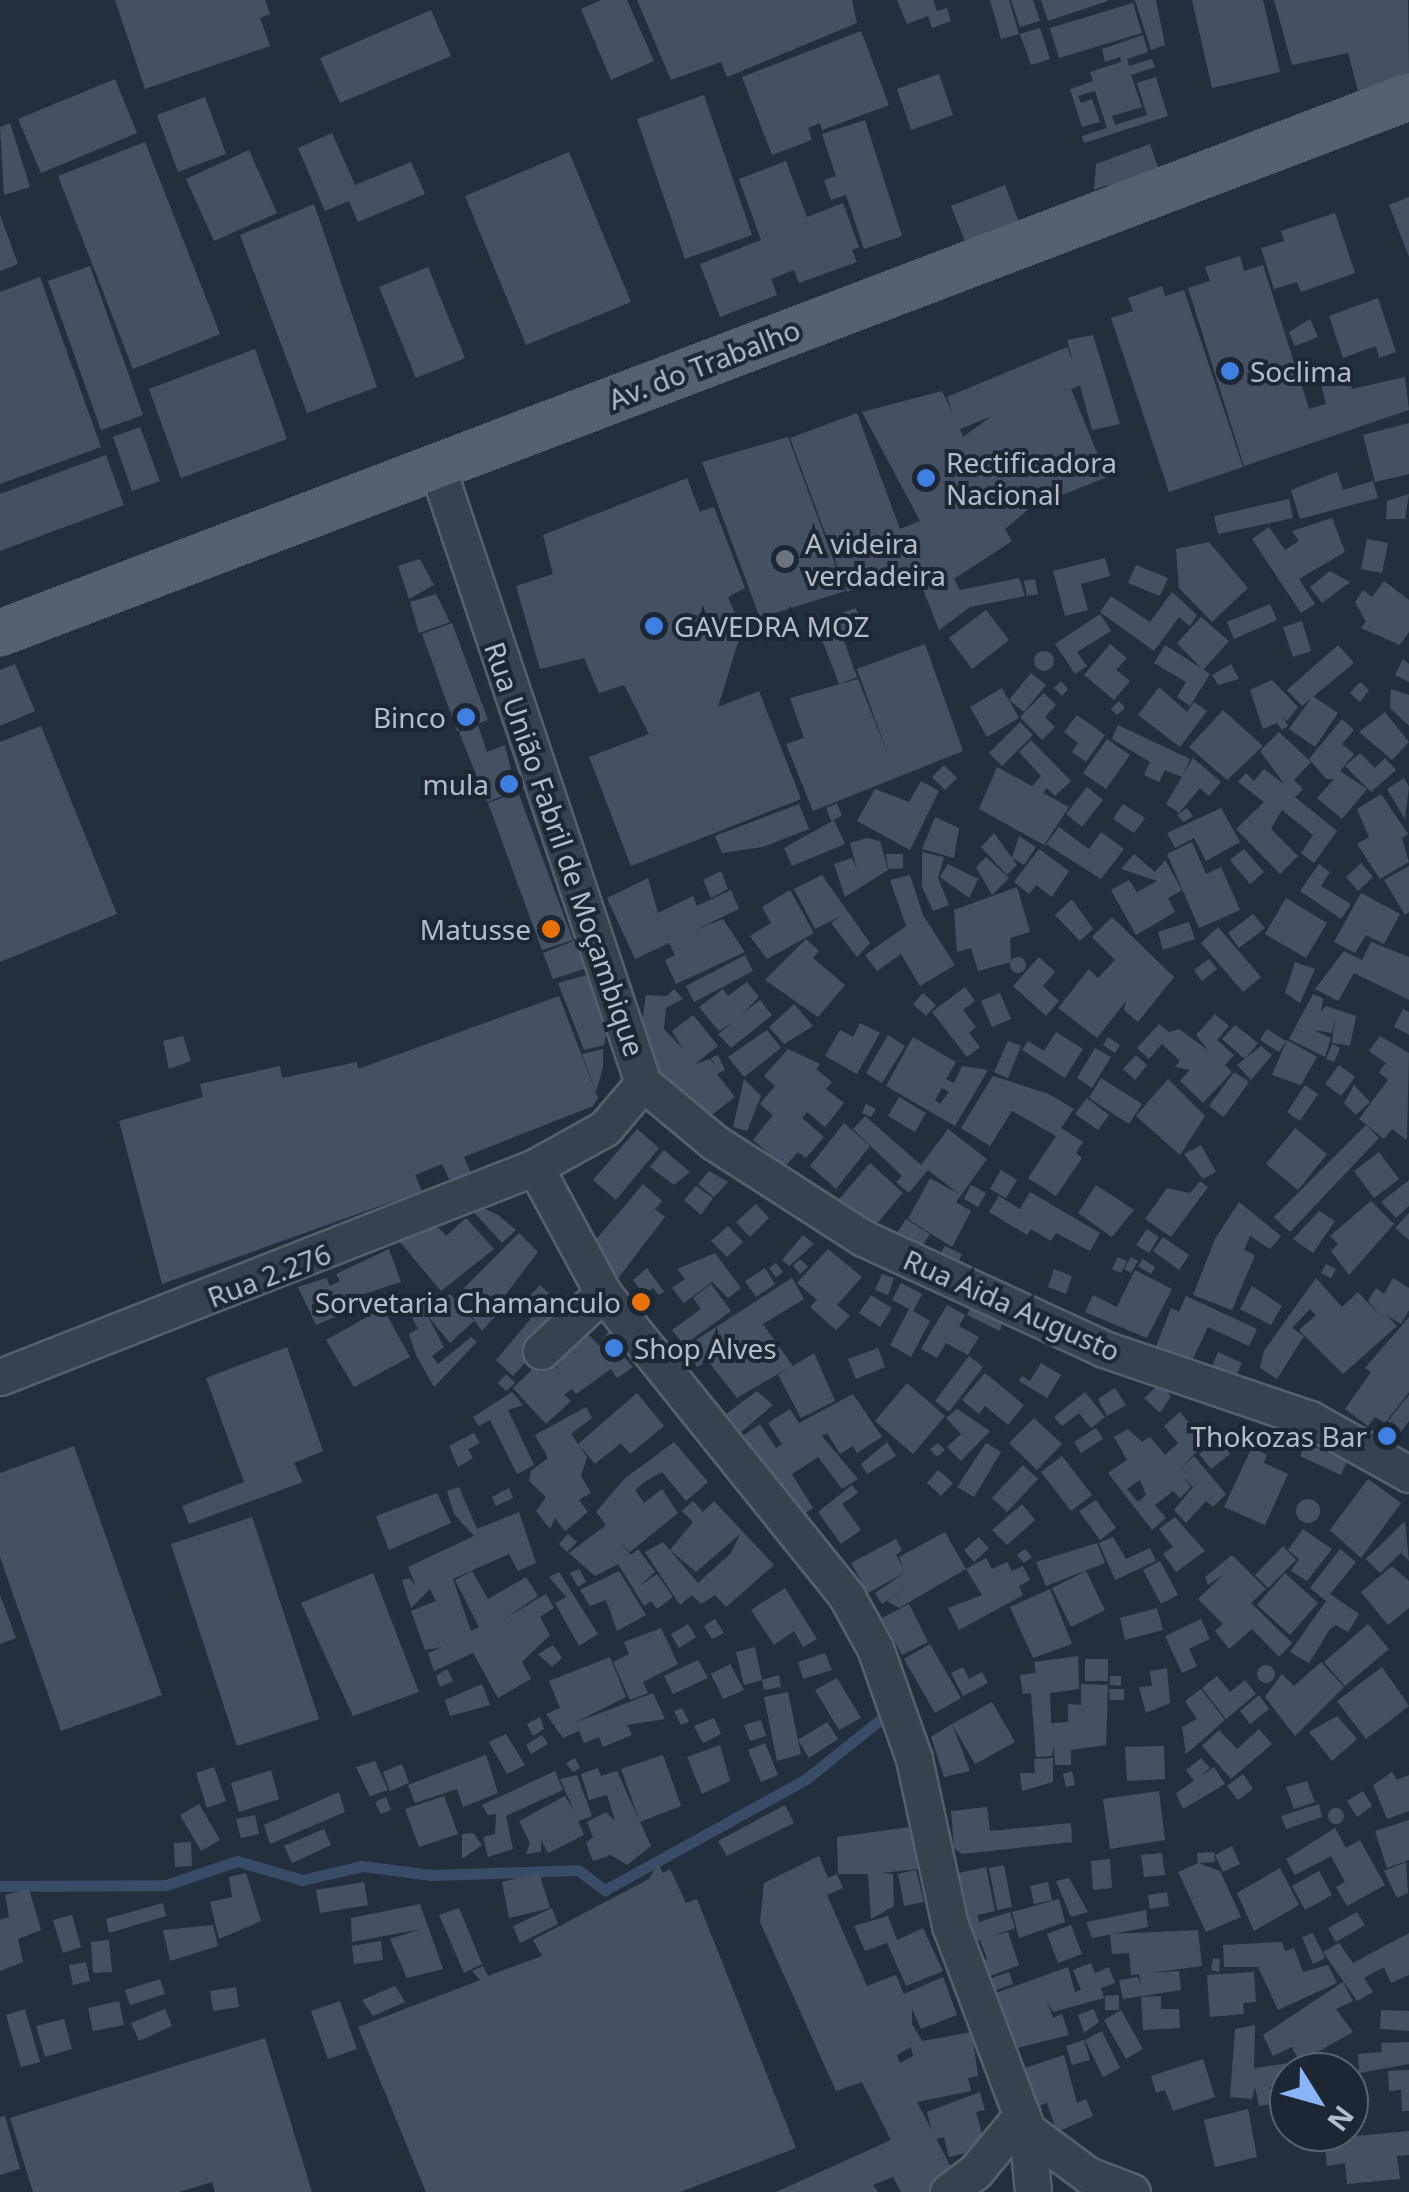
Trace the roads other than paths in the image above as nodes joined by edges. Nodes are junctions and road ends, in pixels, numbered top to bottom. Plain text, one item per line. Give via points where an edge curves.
1 (1409, 97) edge
2 (436, 464) junction
3 (0, 632) edge
4 (643, 1083) junction
5 (535, 1167) junction
6 (603, 1293) junction
7 (541, 1351) dead end
8 (0, 1377) edge
9 (1409, 1474) edge
10 (1024, 2123) junction
11 (948, 2192) edge
12 (1033, 2192) edge
13 (1132, 2192) edge

1 - 2 main road, Av. do Trabalho
2 - 3 main road, Av. do Trabalho
2 - 4 street, Rua União Fabril de Moçambique
4 - 5 street, Rua União Fabril de Moçambique via 605,1128
4 - 9 street, Rua Aida Augusto via 714,1142 863,1238 1104,1349 1310,1419
5 - 6 street
5 - 8 street, Rua 2.276
6 - 7 street
6 - 10 street via 847,1597 875,1648 914,1759 950,1926
10 - 11 street
10 - 12 street
10 - 13 street via 1088,2174

